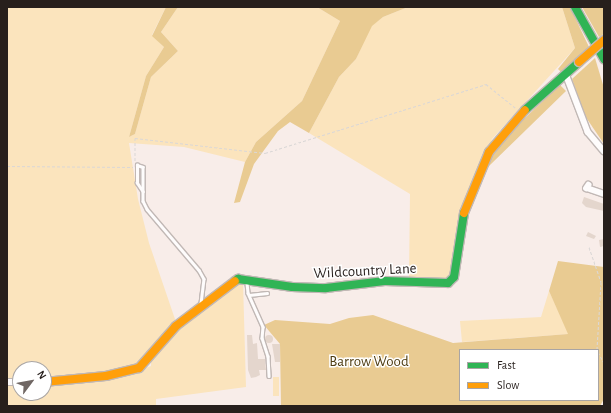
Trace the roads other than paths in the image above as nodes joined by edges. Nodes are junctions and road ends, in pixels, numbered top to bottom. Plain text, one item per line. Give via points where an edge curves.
1 (575, 7) edge
2 (604, 40) edge
3 (604, 59) edge
4 (566, 74) junction
5 (604, 150) edge
6 (589, 185) dead end
7 (143, 192) junction
8 (604, 194) edge
9 (247, 280) junction
10 (267, 293) dead end
11 (249, 295) junction
12 (201, 306) junction
13 (269, 376) dead end
14 (52, 381) edge

1 - 3 street
2 - 4 street, Wildcountry Lane, bridge
4 - 5 street via 586,128
4 - 9 street, Wildcountry Lane via 500,136 478,174 462,217 454,277 448,283 385,281 305,288
6 - 8 street via 587,188
7 - 7 lane via 138,188 135,167 141,164
7 - 12 lane via 147,209 202,275 204,279
9 - 11 lane
9 - 12 street, Wildcountry Lane via 232,281
10 - 11 lane
11 - 13 lane via 263,327 262,338 268,356
12 - 14 street, Wildcountry Lane via 176,326 139,368 106,376

